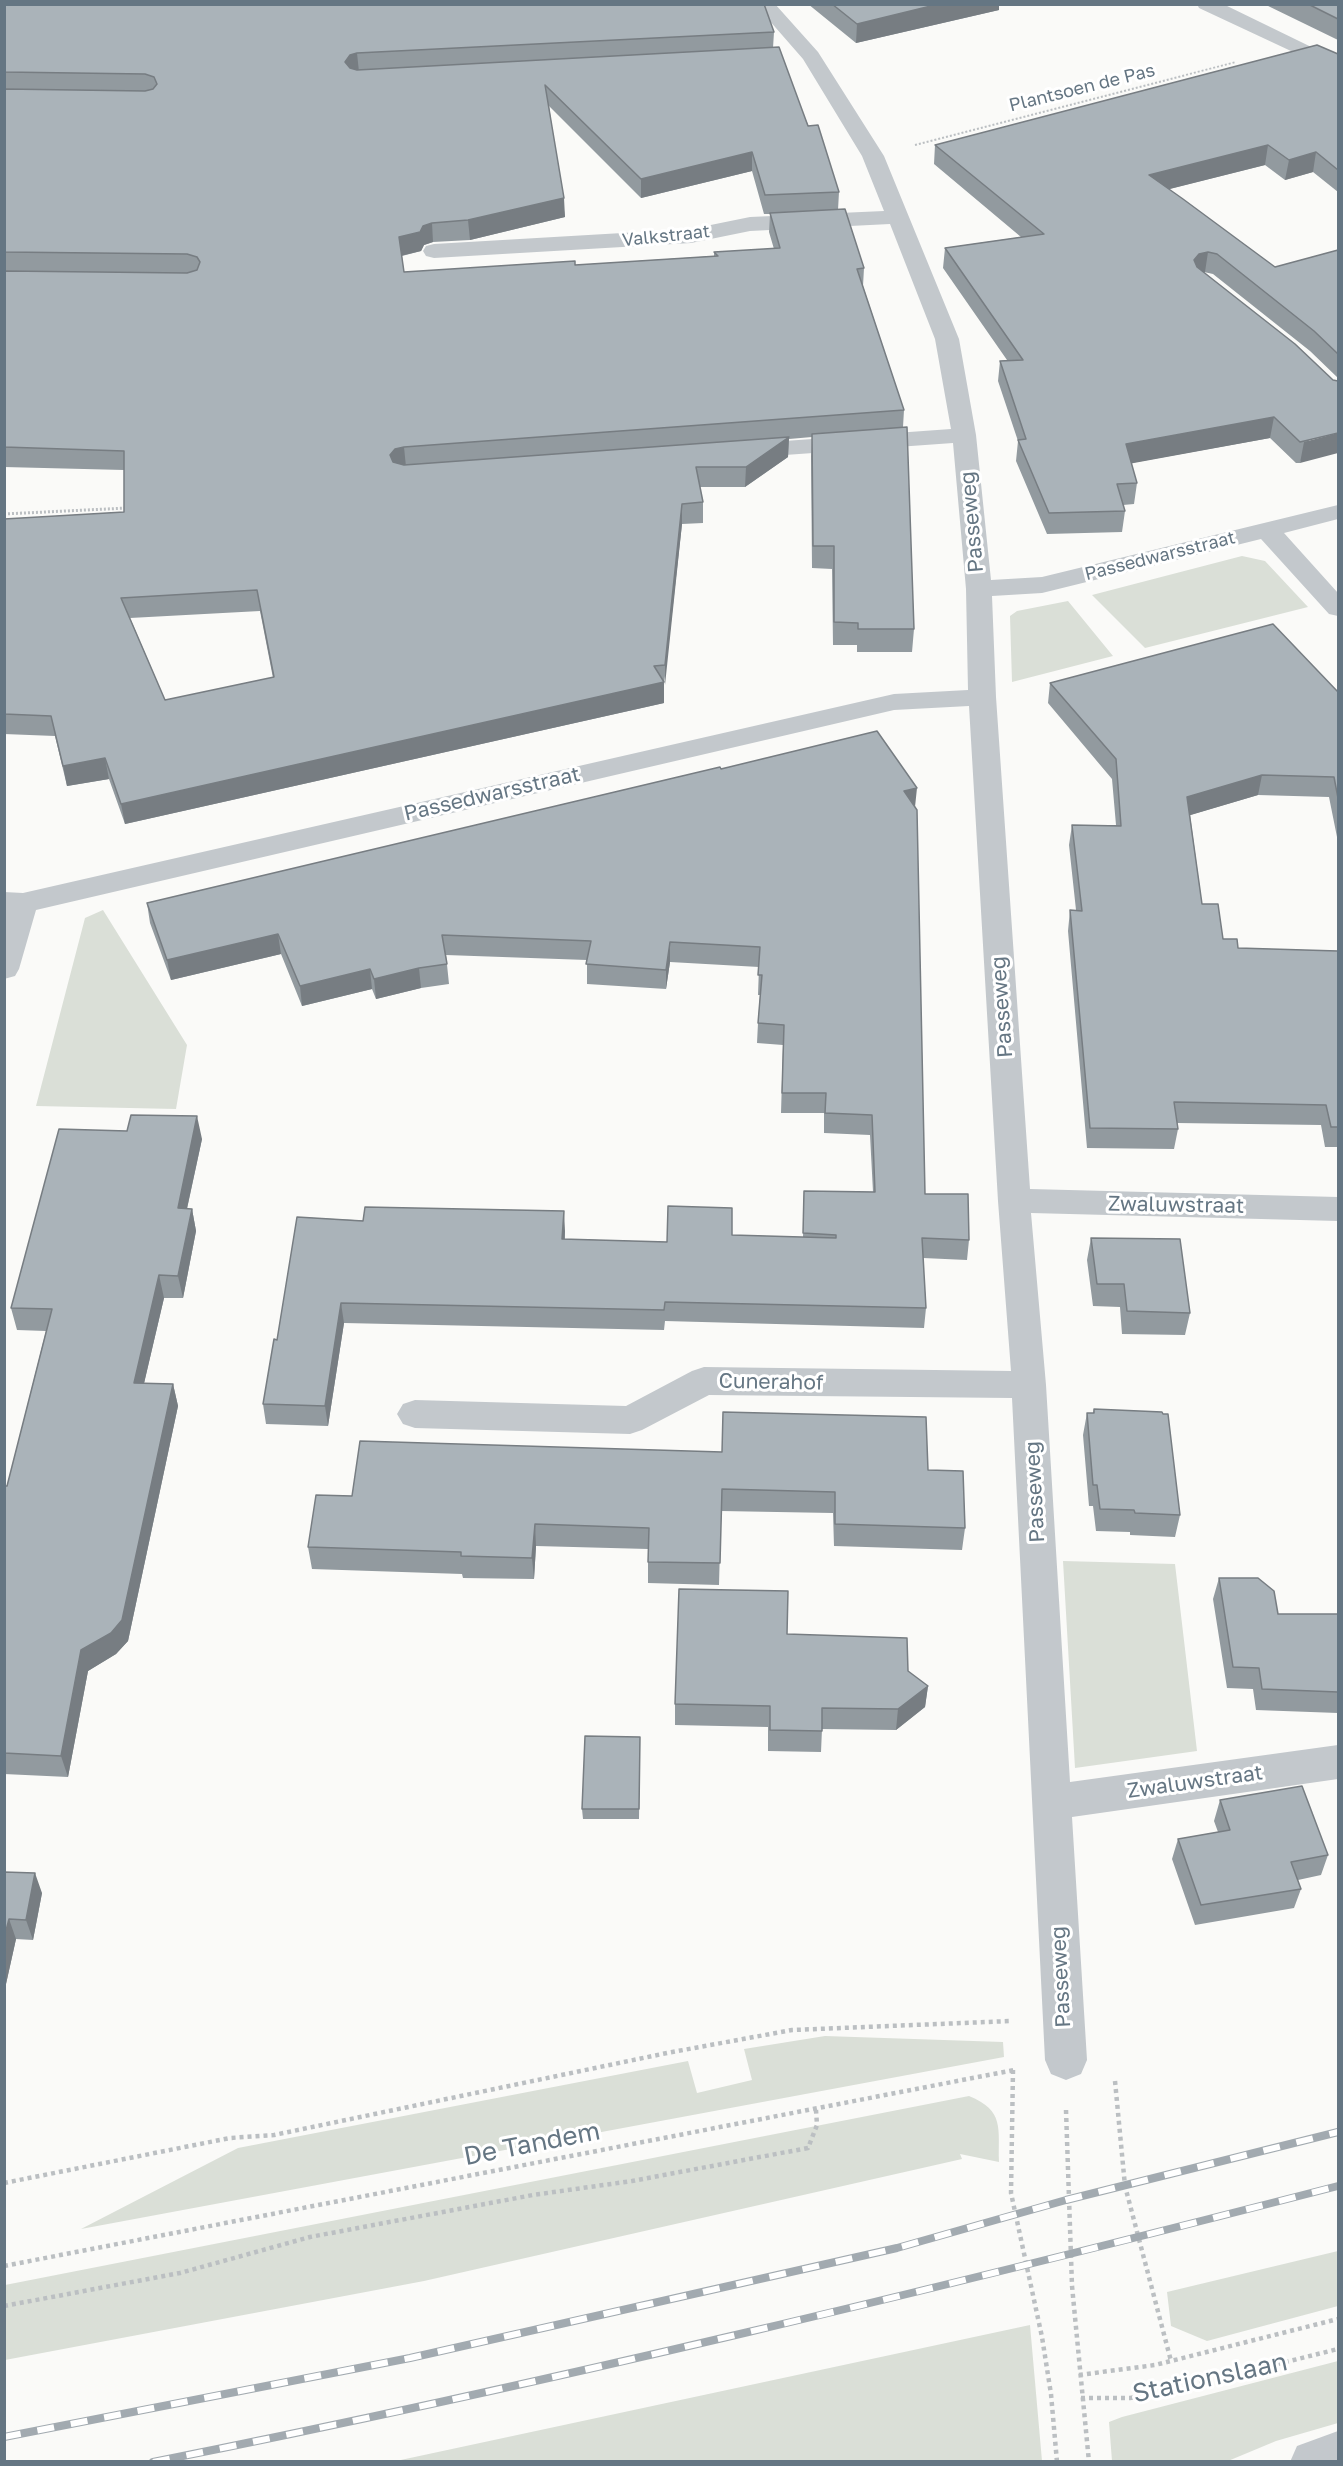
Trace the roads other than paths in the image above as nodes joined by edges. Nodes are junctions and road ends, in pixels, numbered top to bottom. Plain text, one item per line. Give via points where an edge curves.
1 (764, 4) edge
2 (1206, 4) edge
3 (1338, 67) edge
4 (897, 217) junction
5 (434, 252) dead end
6 (964, 435) junction
7 (715, 453) edge
8 (1338, 512) edge
9 (1266, 530) junction
10 (979, 589) junction
11 (1338, 608) edge
12 (982, 697) junction
13 (14, 902) edge
14 (4, 969) edge
15 (1014, 1201) junction
16 (1338, 1209) edge
17 (1029, 1385) junction
18 (415, 1414) dead end
19 (1338, 1762) edge
20 (1052, 1802) junction
21 (1066, 2060) road end
22 (1338, 2454) edge
23 (1313, 2462) edge

1 - 4 street, Passeweg via 873,156
2 - 3 street
4 - 5 street, Valkstraat via 750,224 691,236
4 - 6 street, Passeweg via 947,339
6 - 7 street
6 - 10 street, Passeweg
8 - 9 street, Passedwarsstraat
9 - 10 street, Passedwarsstraat via 1042,585
9 - 11 street
10 - 12 street, Passeweg
12 - 13 street, Passedwarsstraat via 894,702
12 - 15 street, Passeweg
13 - 14 street
15 - 16 street, Zwaluwstraat
15 - 17 street, Passeweg
17 - 18 street, Cunerahof via 704,1381 630,1420
17 - 20 street, Passeweg
19 - 20 street, Zwaluwstraat
20 - 21 street, Passeweg
22 - 23 street

